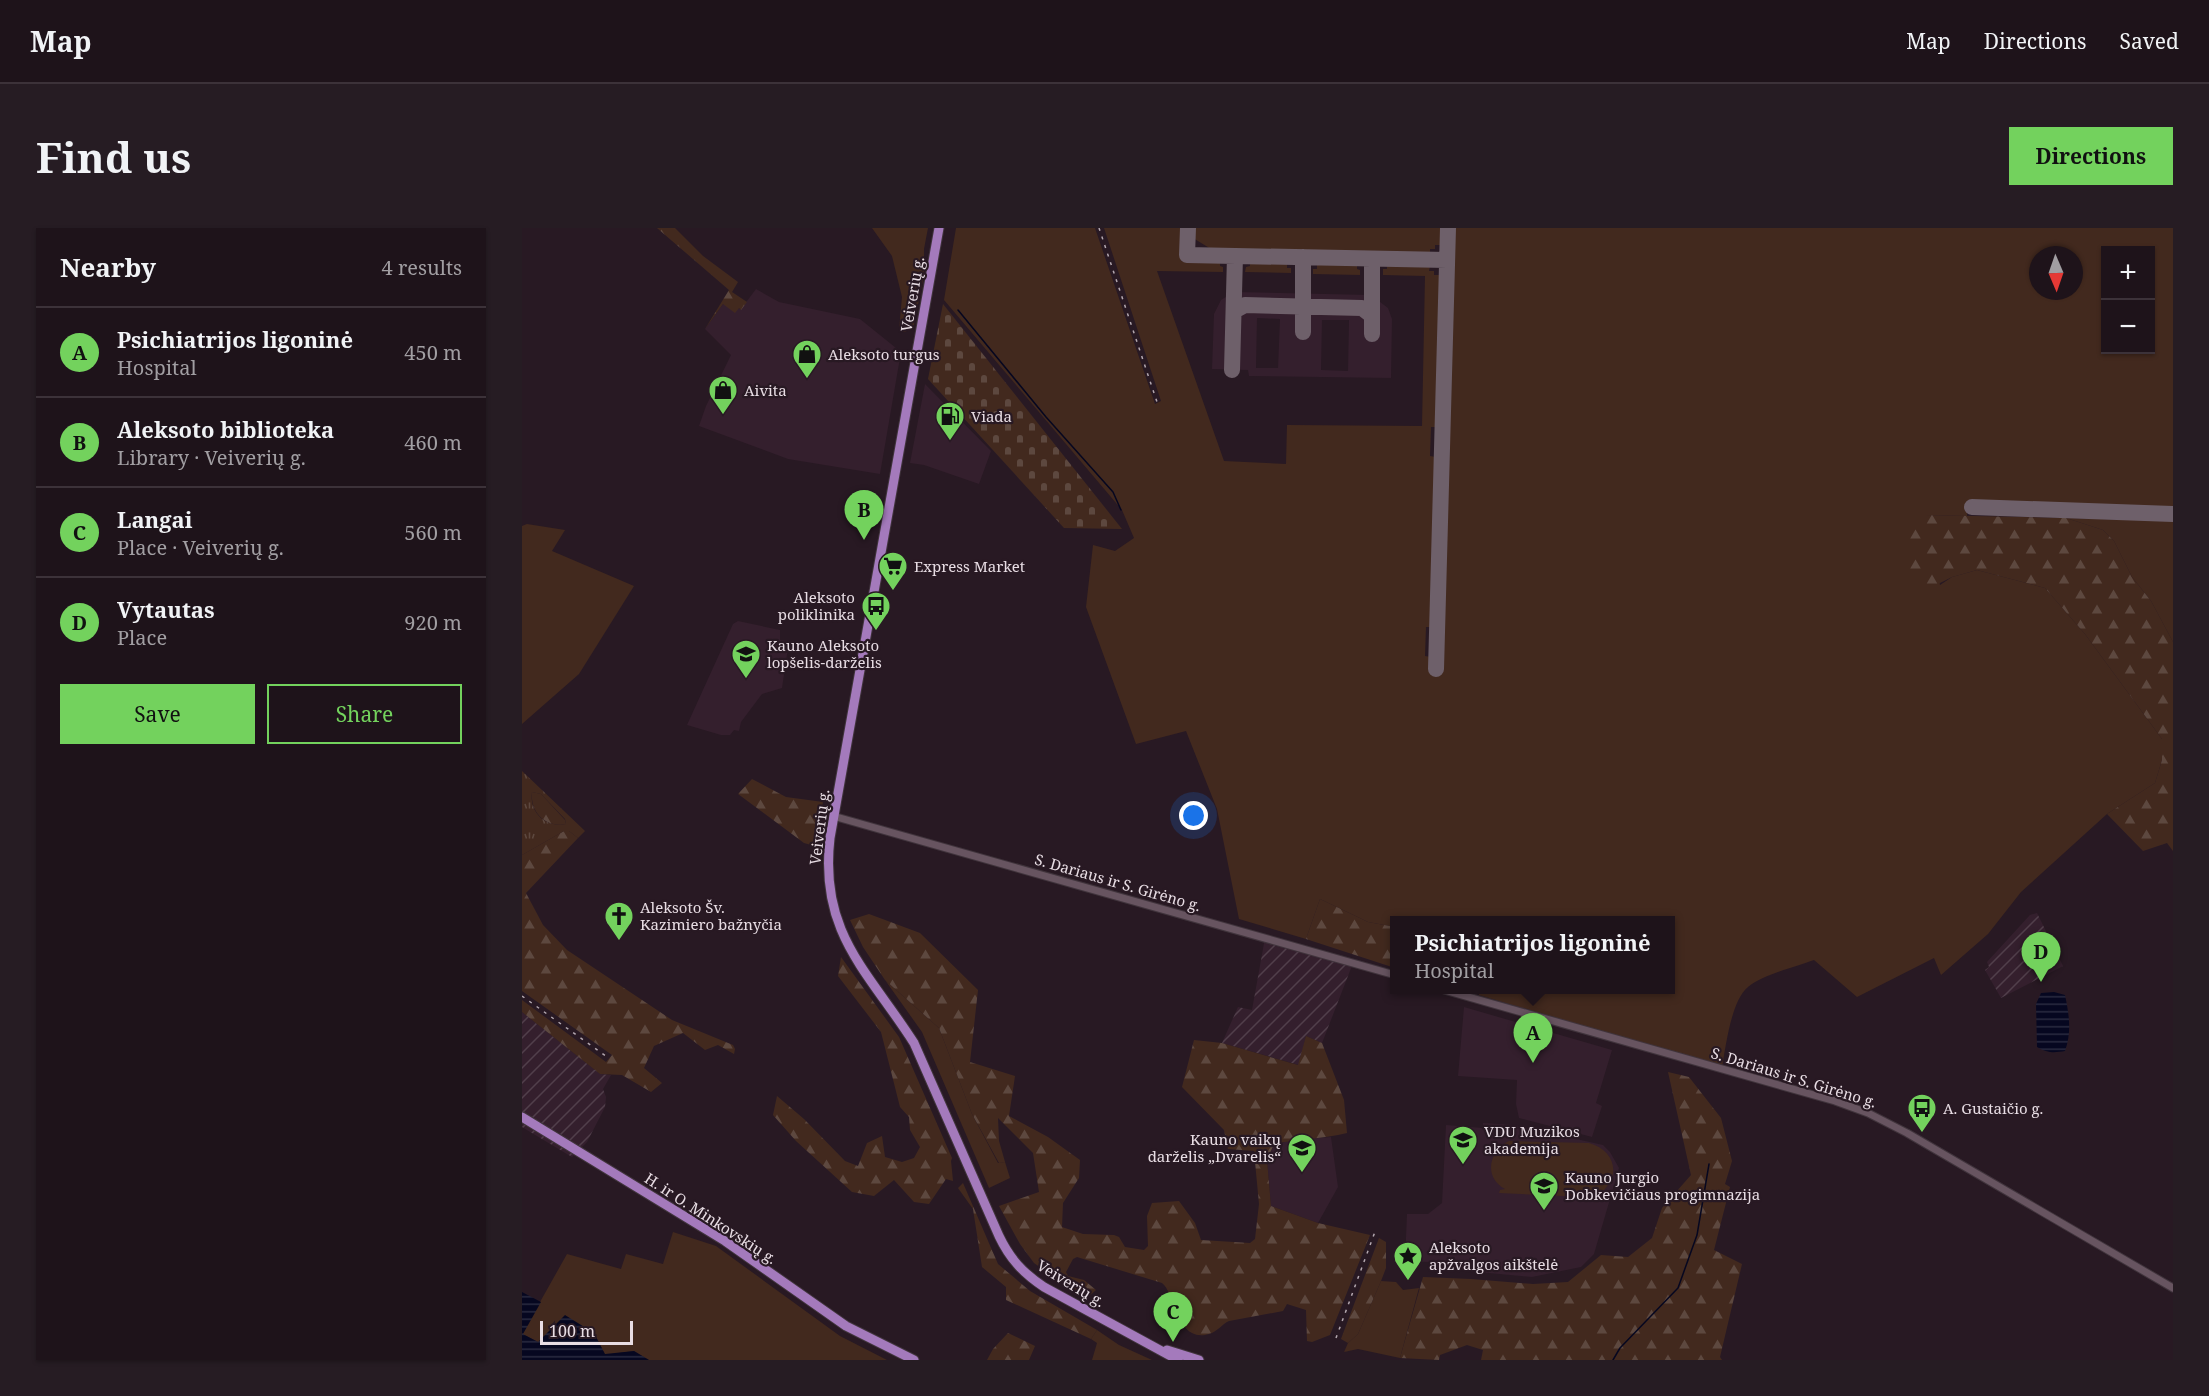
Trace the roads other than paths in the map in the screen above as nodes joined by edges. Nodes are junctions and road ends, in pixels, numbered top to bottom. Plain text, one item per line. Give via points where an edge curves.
1 (939, 228) edge
2 (833, 816) junction
3 (1390, 974) edge
4 (1458, 994) edge
5 (522, 1118) edge
6 (2173, 1288) edge
7 (1155, 1348) junction
8 (1178, 1356) edge
9 (914, 1360) edge
10 (1169, 1360) edge
11 (1186, 1360) edge
12 (1199, 1360) edge

1 - 2 main road, Veiverių g.
2 - 3 street, S. Dariaus ir S. Girėno g.
2 - 7 main road, Veiverių g. via 829,884 845,940 914,1043 1005,1249 1030,1277
4 - 6 street, S. Dariaus ir S. Girėno g. via 1868,1113
5 - 9 main road, H. ir O. Minkovskių g. via 725,1242 846,1326
7 - 8 main road, Veiverių g.
7 - 10 main road
8 - 11 main road
8 - 12 main road, Veiverių g.

